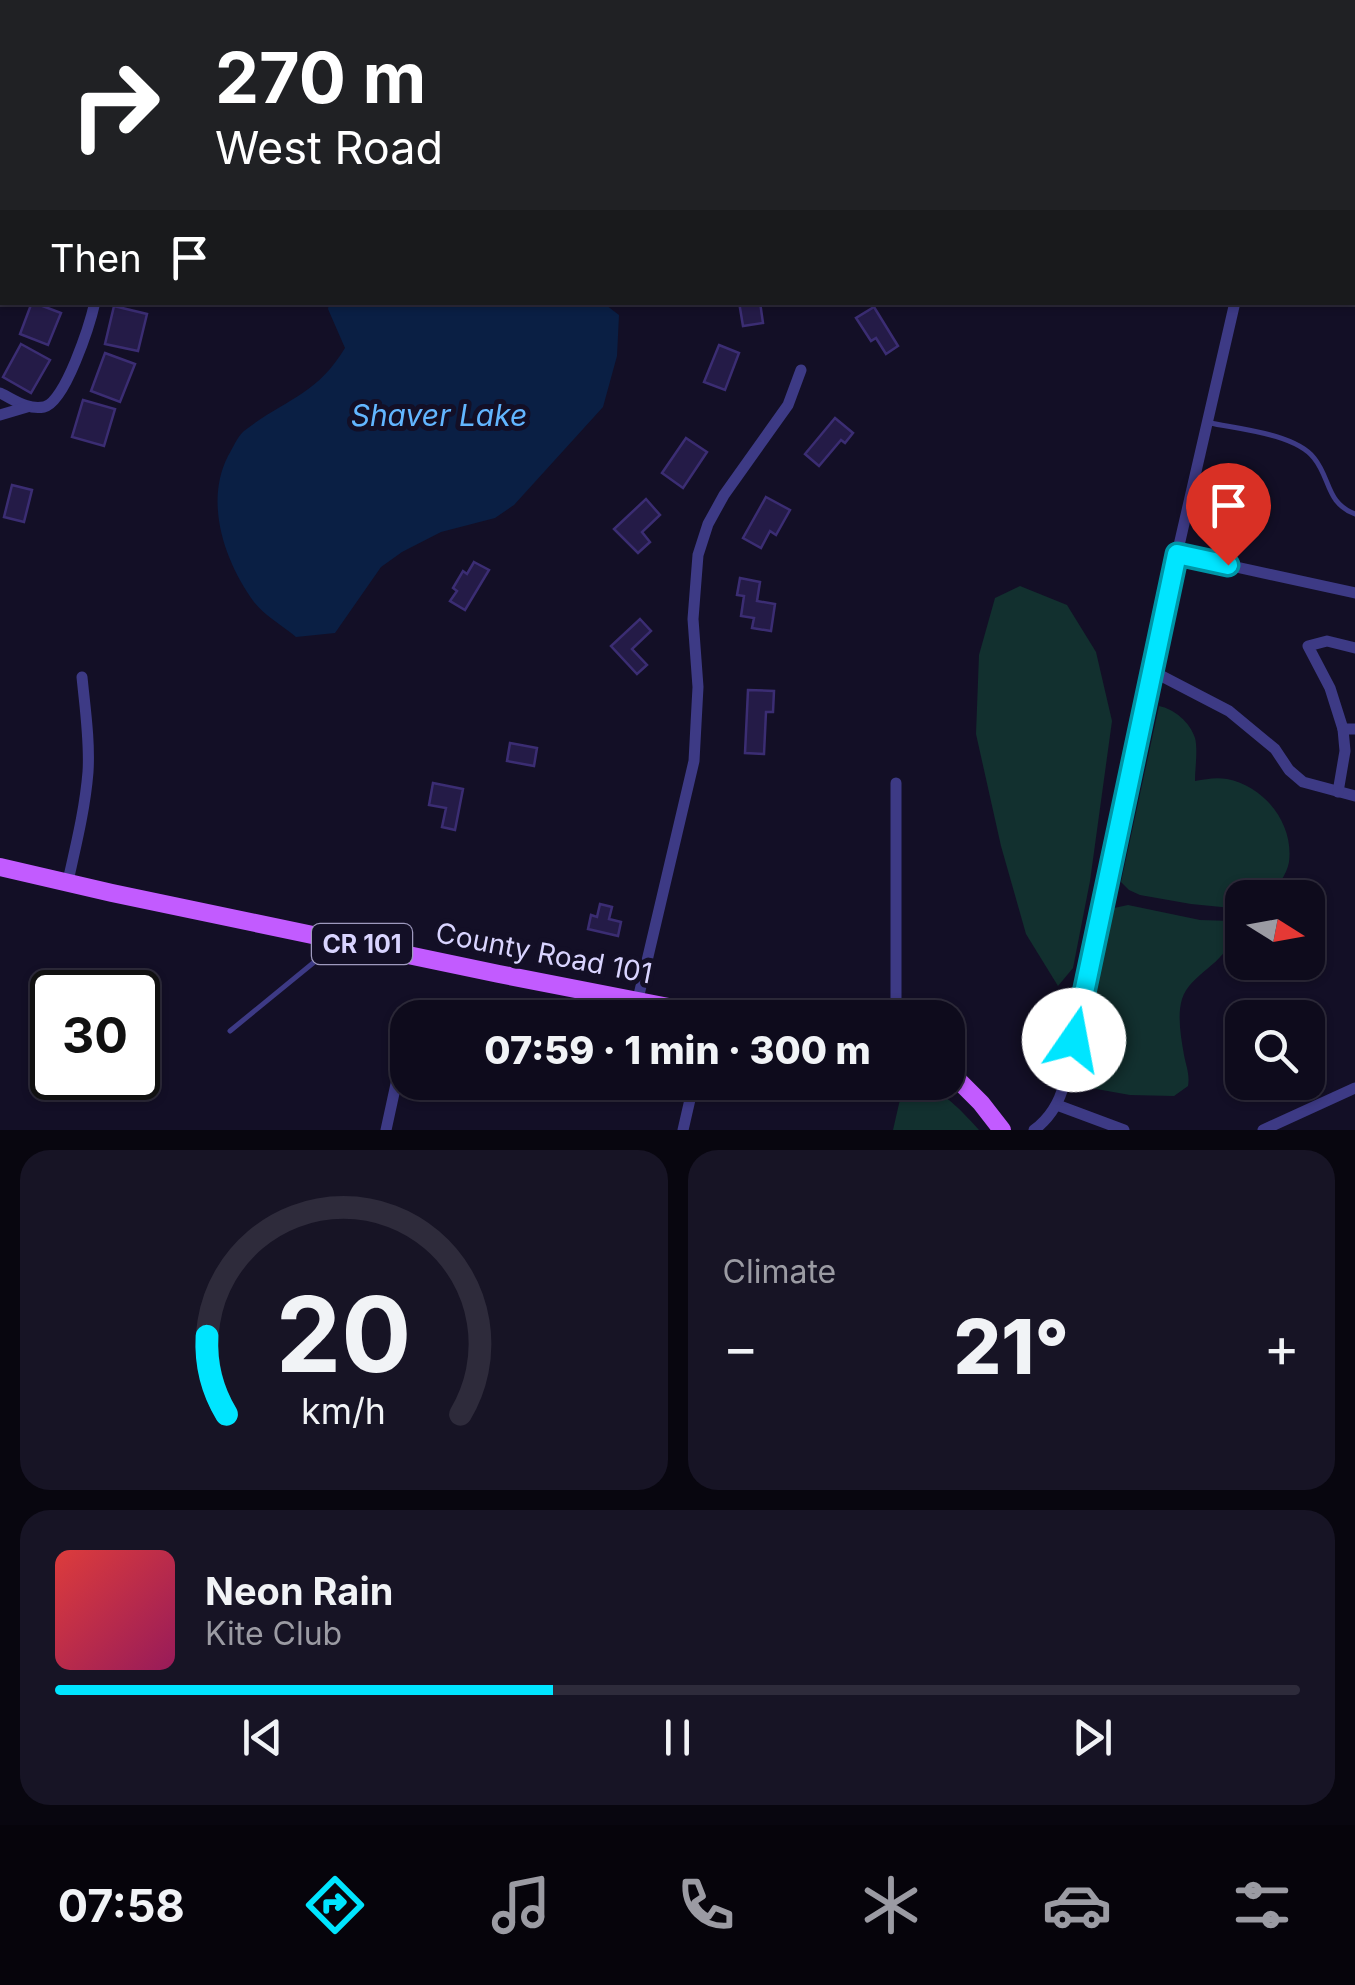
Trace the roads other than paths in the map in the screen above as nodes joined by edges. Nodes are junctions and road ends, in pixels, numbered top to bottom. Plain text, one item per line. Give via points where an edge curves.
1 (94, 305) edge
2 (1234, 305) edge
3 (801, 370) dead end
4 (0, 393) edge
5 (28, 407) junction
6 (0, 416) edge
7 (1207, 423) junction
8 (1355, 514) edge
9 (1177, 554) junction
10 (1355, 594) edge
11 (1355, 648) edge
12 (1152, 671) junction
13 (82, 677) dead end
14 (1349, 729) edge
15 (896, 783) dead end
16 (1338, 792) junction
17 (1355, 796) edge
18 (0, 867) edge
19 (68, 882) junction
20 (325, 937) junction
21 (638, 1000) joint
22 (896, 1000) edge
23 (230, 1031) dead end
24 (1355, 1088) edge
25 (965, 1091) edge
26 (393, 1100) edge
27 (690, 1100) edge
28 (1057, 1105) junction
29 (386, 1130) edge
30 (683, 1130) edge
31 (1002, 1130) edge
32 (1034, 1130) edge
33 (1124, 1130) edge
34 (1263, 1130) edge

1 - 5 street via 57,400
2 - 7 street
3 - 21 street via 788,405 724,495 698,555 694,761
4 - 5 street
5 - 6 street
7 - 8 lane via 1292,441 1314,457 1339,507
7 - 9 street
9 - 10 street
9 - 12 street
11 - 14 street via 1328,641 1308,646
12 - 16 street via 1228,711 1303,782
12 - 28 street
13 - 19 street via 88,773
14 - 16 street
15 - 22 street
16 - 17 street
18 - 19 main road, County Road 101 / CR 101
19 - 20 main road, County Road 101 / CR 101
20 - 21 main road, County Road 101 / CR 101
20 - 23 lane via 318,959
24 - 34 street
25 - 31 main road
26 - 29 street
27 - 30 street
28 - 32 street
28 - 33 street

